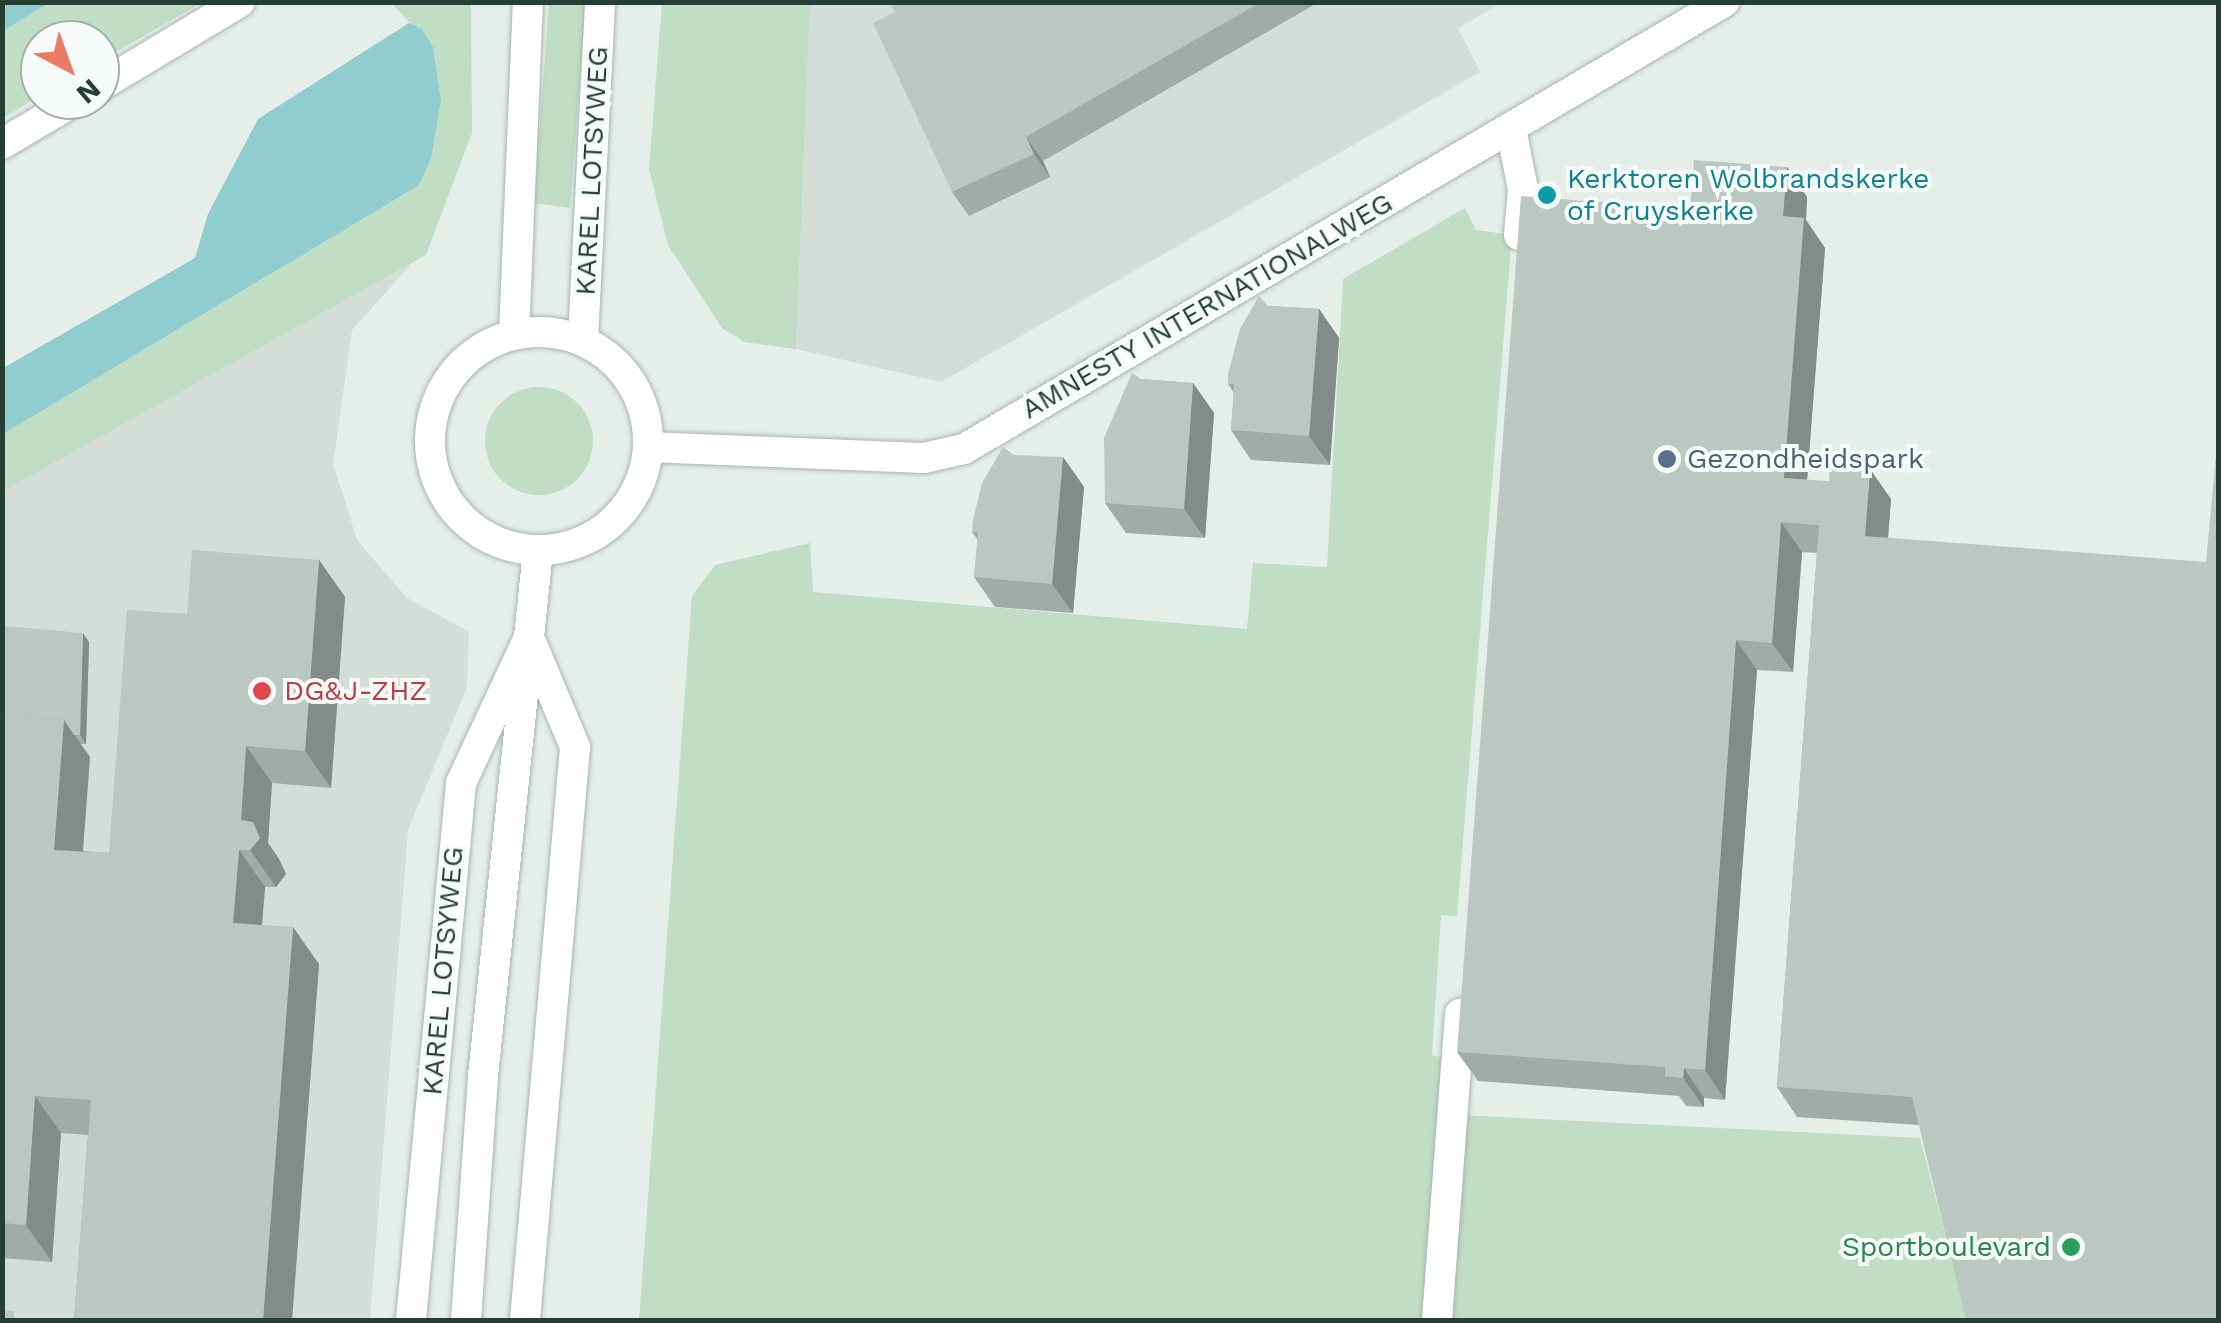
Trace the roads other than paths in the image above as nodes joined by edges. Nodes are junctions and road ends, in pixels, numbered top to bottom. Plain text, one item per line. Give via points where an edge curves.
1 (240, 2) edge
2 (528, 2) edge
3 (600, 2) edge
4 (1724, 2) edge
5 (120, 74) edge
6 (42, 120) edge
7 (1511, 129) junction
8 (2, 144) edge
9 (1517, 268) edge
10 (514, 334) junction
11 (584, 340) junction
12 (648, 447) junction
13 (538, 551) junction
14 (529, 637) junction
15 (1463, 983) edge
16 (411, 1320) edge
17 (466, 1320) edge
18 (525, 1320) edge
19 (1437, 1320) edge

1 - 5 street
2 - 10 street
3 - 11 street, KAREL LOTSYWEG
4 - 7 street, AMNESTY INTERNATIONALWEG
6 - 8 street
7 - 9 street via 1523,189
7 - 12 street, AMNESTY INTERNATIONALWEG via 964,449 924,458
10 - 11 street
10 - 13 street via 464,361 446,383 434,409 432,461 451,506 469,525 490,539
11 - 12 street via 625,372 647,421
12 - 13 street via 636,493 613,521 584,540
13 - 14 street, KAREL LOTSYWEG
14 - 16 street, KAREL LOTSYWEG via 460,784
14 - 17 street, KAREL LOTSYWEG via 483,1076
14 - 18 street, KAREL LOTSYWEG via 575,747
15 - 19 street

